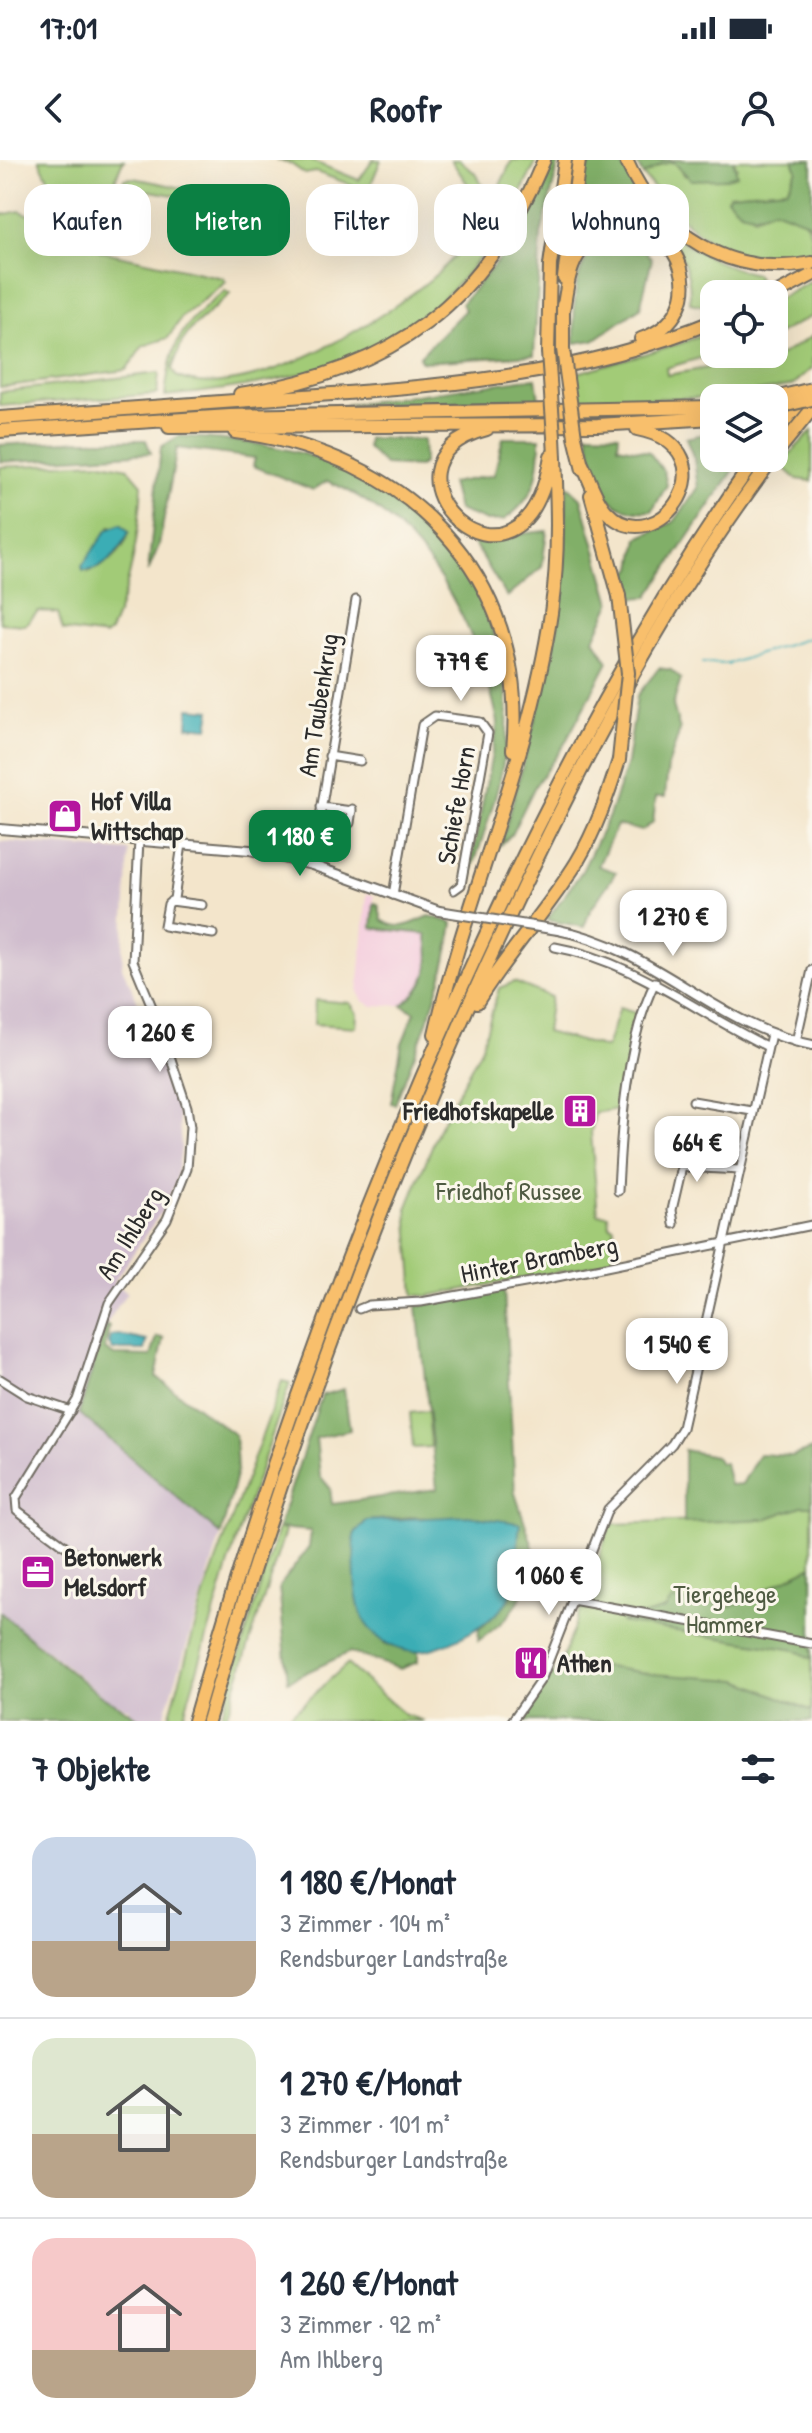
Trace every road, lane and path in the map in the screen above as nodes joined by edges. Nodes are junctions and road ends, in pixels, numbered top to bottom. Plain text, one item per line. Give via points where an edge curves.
1 (544, 160) edge
2 (565, 160) edge
3 (579, 160) edge
4 (626, 160) edge
5 (812, 263) edge
6 (812, 275) edge
7 (788, 288) edge
8 (563, 311) junction
9 (700, 326) edge
10 (575, 365) junction
11 (812, 388) edge
12 (788, 394) edge
13 (812, 399) edge
14 (788, 405) edge
15 (151, 407) junction
16 (700, 407) edge
17 (812, 409) edge
18 (788, 417) edge
19 (0, 418) edge
20 (700, 419) edge
21 (598, 425) junction
22 (74, 426) junction
23 (507, 426) junction
24 (180, 427) junction
25 (0, 431) edge
26 (554, 437) junction
27 (788, 439) edge
28 (581, 462) junction
29 (747, 472) edge
30 (763, 472) edge
31 (356, 600) dead end
32 (329, 756) junction
33 (360, 760) dead end
34 (510, 778) junction
35 (321, 807) junction
36 (350, 823) dead end
37 (0, 829) edge
38 (142, 840) junction
39 (182, 844) junction
40 (312, 865) junction
41 (454, 890) dead end
42 (393, 895) junction
43 (171, 901) junction
44 (202, 905) dead end
45 (213, 934) dead end
46 (555, 947) dead end
47 (812, 970) edge
48 (655, 982) junction
49 (771, 1034) junction
50 (796, 1042) junction
51 (812, 1045) edge
52 (766, 1046) junction
53 (434, 1065) junction
54 (693, 1101) dead end
55 (752, 1111) junction
56 (740, 1170) junction
57 (618, 1191) dead end
58 (674, 1224) dead end
59 (812, 1225) edge
60 (726, 1241) junction
61 (359, 1309) dead end
62 (0, 1379) edge
63 (71, 1411) junction
64 (80, 1557) dead end
65 (572, 1600) junction
66 (812, 1644) edge
67 (194, 1721) edge
68 (208, 1721) edge
69 (512, 1721) edge

1 - 15 highway via 515,219 483,267 437,315 399,342 344,370 300,383
2 - 26 highway, bridge via 550,265 548,352
3 - 8 highway
4 - 5 highway via 661,214 706,249 760,266
6 - 7 highway
8 - 10 highway via 577,257 606,232 644,231 664,241 678,259 684,293 669,324
8 - 28 highway, bridge via 563,349
9 - 10 highway
10 - 15 highway via 448,385
11 - 12 highway, bridge
11 - 18 highway
13 - 14 highway, bridge
15 - 19 highway
16 - 22 highway via 341,413
17 - 27 highway
20 - 21 highway
21 - 23 highway
21 - 28 highway via 652,432 669,441 686,472 678,504 650,523 617,520 601,505
22 - 24 highway
22 - 25 highway
23 - 24 highway
23 - 26 highway via 458,441 440,464 437,486 442,504 458,523 479,533 506,531 529,516 543,491
24 - 34 highway via 272,438 318,450 385,482 439,526 484,587 509,650 516,710
26 - 34 highway via 558,527 552,604
28 - 53 highway, bridge via 619,596 628,673 619,760 581,856
29 - 53 highway via 654,610 601,706 502,900
30 - 53 highway via 689,580 612,711
31 - 32 street, Am Taubenkrug
32 - 33 street
32 - 35 street, Am Taubenkrug
34 - 53 highway via 444,995
35 - 36 street via 352,809
35 - 40 street, Am Taubenkrug
37 - 38 street
38 - 39 street
38 - 63 street, Am Ihlberg via 133,961 183,1094 189,1152 178,1199 109,1303
39 - 40 street via 250,850
39 - 43 street
40 - 42 street
41 - 42 street, Schiefe Horn via 461,885 488,733 480,722 435,716 422,725
42 - 49 street, bridge via 439,911 558,930 627,951
43 - 44 street
43 - 45 street via 164,926
46 - 48 street
47 - 50 street
48 - 52 street
48 - 57 street via 627,1092
49 - 50 street
49 - 52 street
50 - 51 street
52 - 55 street
53 - 67 highway via 355,1241 299,1389
53 - 68 highway via 290,1454
54 - 55 street
55 - 56 street
56 - 58 street via 682,1167
56 - 60 street
59 - 60 street, Hinter Bramberg
60 - 61 street, Hinter Bramberg via 491,1289
60 - 65 street via 682,1428 608,1509
62 - 63 street via 27,1396
63 - 64 street, Am Ihlberg via 16,1498 17,1510
65 - 66 street
65 - 69 street via 542,1678

